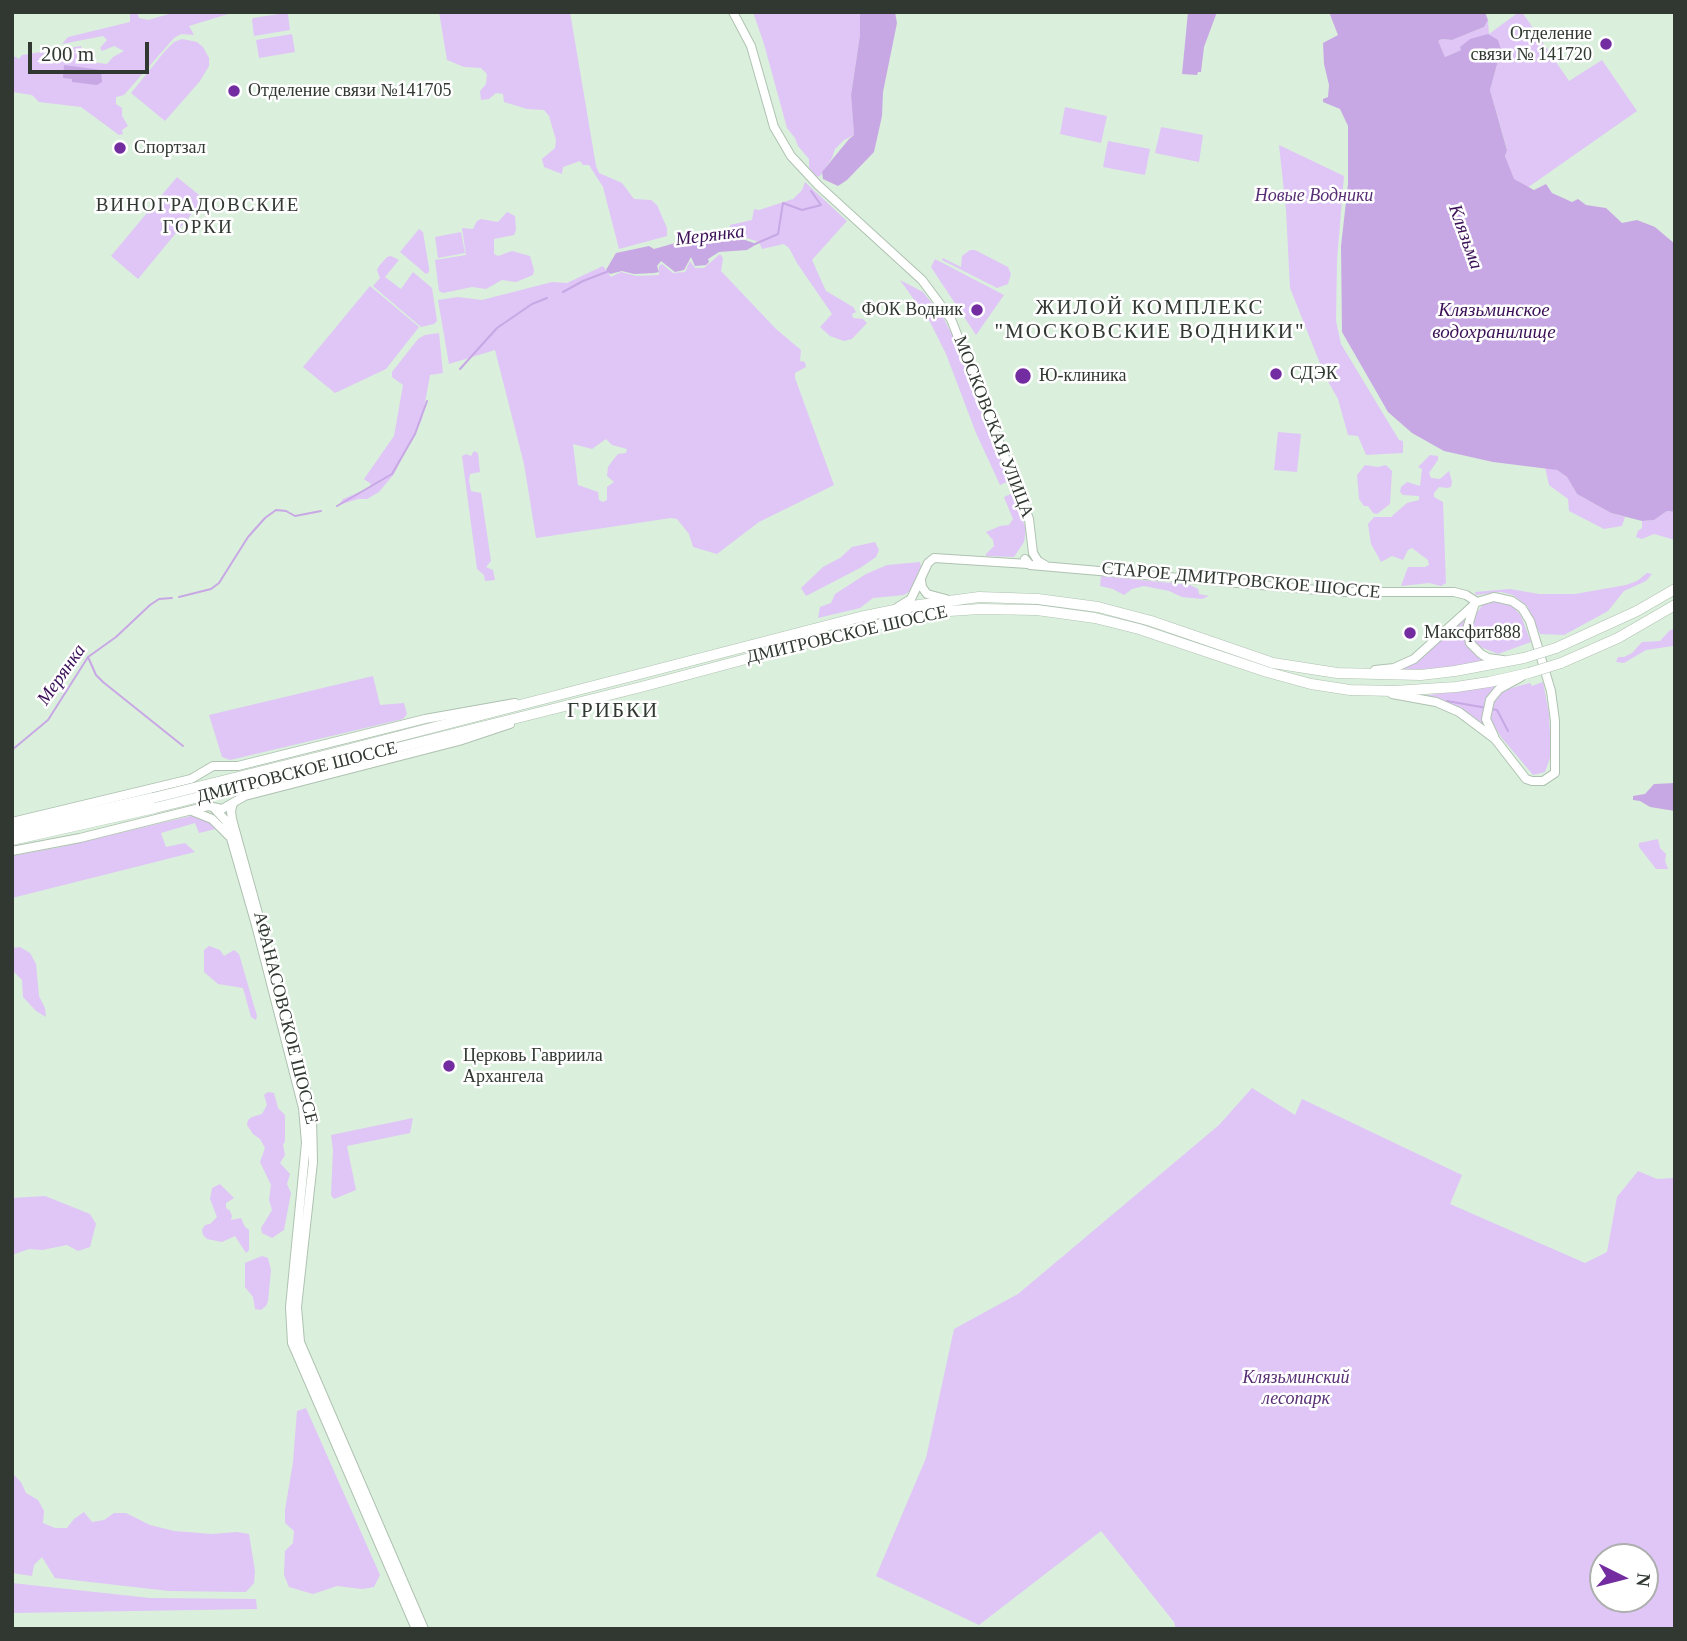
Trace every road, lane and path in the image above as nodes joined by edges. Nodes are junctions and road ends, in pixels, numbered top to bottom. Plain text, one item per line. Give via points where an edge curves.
1 (733, 12) edge
2 (1029, 560) junction
3 (921, 577) junction
4 (1673, 590) edge
5 (950, 600) junction
6 (1476, 603) junction
7 (1675, 605) edge
8 (892, 610) junction
9 (1524, 658) junction
10 (1337, 673) junction
11 (1529, 673) junction
12 (1378, 691) junction
13 (539, 701) junction
14 (536, 714) junction
15 (1495, 739) junction
16 (324, 761) junction
17 (226, 766) junction
18 (200, 775) junction
19 (234, 802) junction
20 (154, 803) junction
21 (211, 807) junction
22 (189, 811) junction
23 (12, 822) edge
24 (12, 830) edge
25 (231, 838) junction
26 (12, 840) edge
27 (12, 851) edge
28 (416, 1629) edge
29 (424, 1629) edge

1 - 2 main road, МОСКОВСКАЯ УЛИЦА via 751,46 769,114 791,156 922,280 951,319 1029,519
2 - 3 main road, СТАРОЕ ДМИТРОВСКОЕ ШОССЕ via 931,559
2 - 6 main road, СТАРОЕ ДМИТРОВСКОЕ ШОССЕ via 1341,592 1454,592
3 - 5 main road via 927,594
3 - 8 main road via 911,599
4 - 9 highway, ДМИТРОВСКОЕ ШОССЕ, bridge via 1612,623
5 - 8 highway, ДМИТРОВСКОЕ ШОССЕ
5 - 10 highway, ДМИТРОВСКОЕ ШОССЕ via 1010,597 1098,607 1273,663
6 - 9 main road via 1467,629 1475,649 1488,658
6 - 10 main road via 1414,659 1386,669
6 - 15 main road, СТАРОЕ ДМИТРОВСКОЕ ШОССЕ via 1506,599 1518,604 1530,621 1551,691 1555,773 1544,781 1526,779
7 - 11 highway, ДМИТРОВСКОЕ ШОССЕ, bridge via 1618,638
8 - 13 highway, ДМИТРОВСКОЕ ШОССЕ
9 - 10 highway, ДМИТРОВСКОЕ ШОССЕ via 1421,675
11 - 12 highway, ДМИТРОВСКОЕ ШОССЕ via 1456,687
11 - 15 main road via 1499,689 1490,700 1486,719
12 - 14 highway, ДМИТРОВСКОЕ ШОССЕ via 1286,678 1095,618 980,609 862,628
12 - 15 main road via 1448,706
13 - 16 highway, ДМИТРОВСКОЕ ШОССЕ
13 - 17 main road via 425,719
14 - 16 highway, ДМИТРОВСКОЕ ШОССЕ
14 - 19 main road via 458,741
16 - 20 highway, ДМИТРОВСКОЕ ШОССЕ, bridge
17 - 18 main road via 213,766
17 - 19 main road via 239,779 240,791
18 - 21 main road via 197,794
18 - 23 main road
19 - 21 main road via 222,809
19 - 29 main road, АФАНАСОВСКОЕ ШОССЕ via 232,819 312,1117 313,1162 298,1307 300,1342
20 - 24 highway, ДМИТРОВСКОЕ ШОССЕ
20 - 26 highway, ДМИТРОВСКОЕ ШОССЕ
21 - 22 main road
21 - 25 main road, АФАНАСОВСКОЕ ШОССЕ via 226,821
22 - 25 main road via 212,819
22 - 27 main road
25 - 28 main road, АФАНАСОВСКОЕ ШОССЕ via 296,1075 305,1128 290,1307 292,1343

